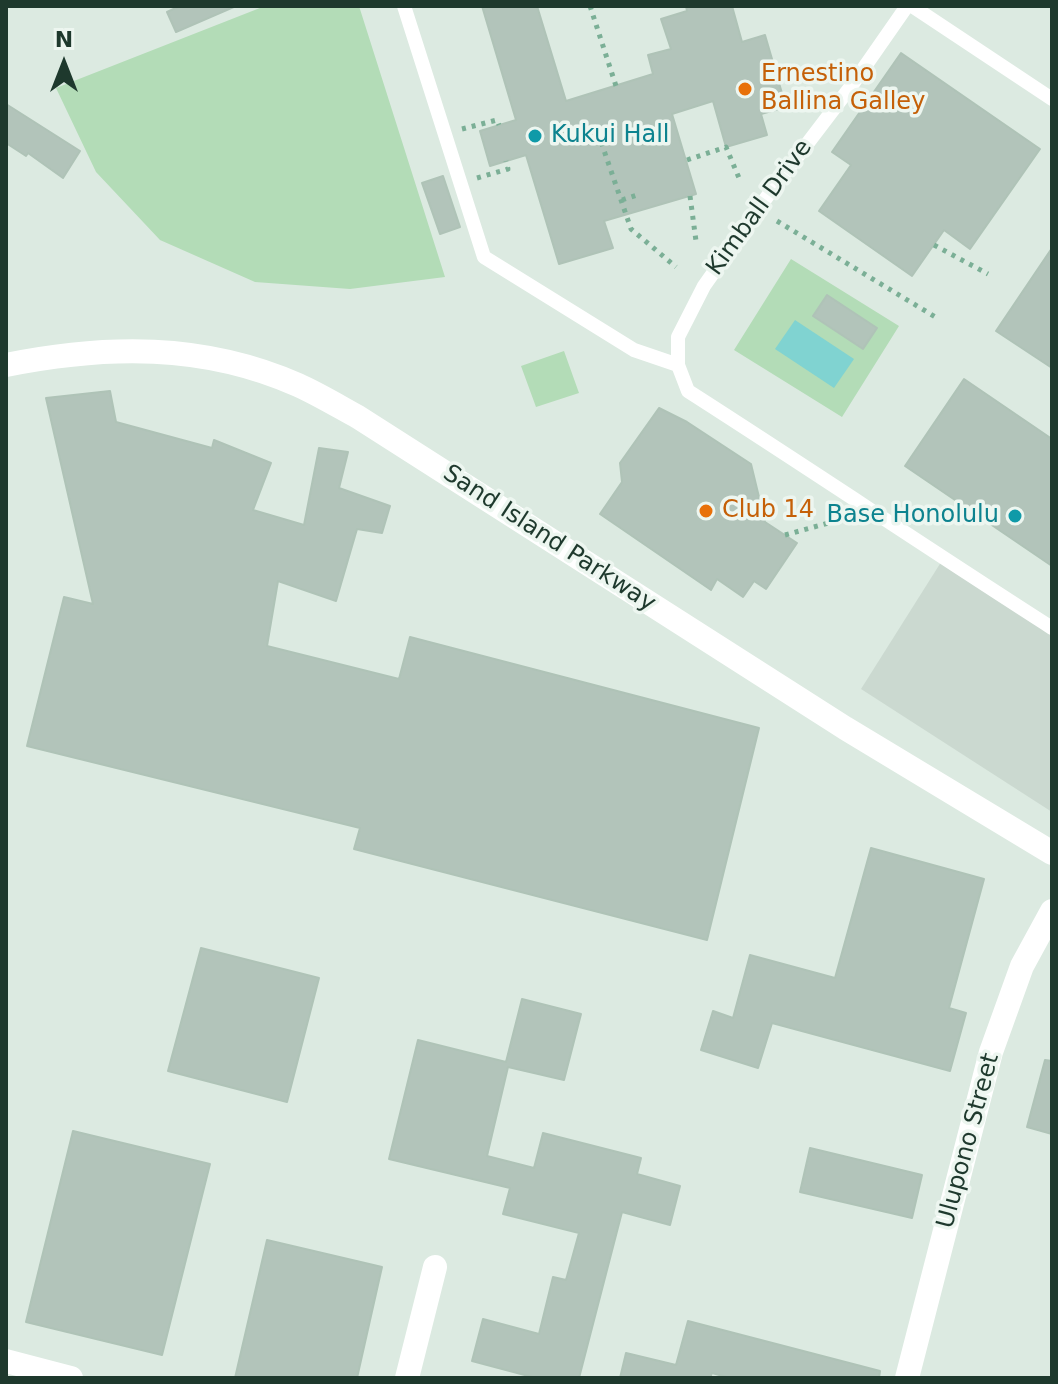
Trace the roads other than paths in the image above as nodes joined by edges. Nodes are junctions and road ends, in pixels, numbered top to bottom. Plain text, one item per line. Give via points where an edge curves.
1 (404, 6) edge
2 (909, 6) edge
3 (1052, 99) edge
4 (6, 365) edge
5 (678, 365) junction
6 (1052, 628) edge
7 (1052, 853) edge
8 (1052, 911) edge
9 (435, 1267) dead end
10 (6, 1361) edge
11 (71, 1378) edge
12 (407, 1378) edge
13 (907, 1378) edge

1 - 5 lane via 484,257 634,350
2 - 3 lane
2 - 5 lane, Kimball Drive via 704,286 678,337
4 - 7 street, Sand Island Parkway via 97,350 165,351 233,363 298,385 358,417 845,728
5 - 6 lane via 688,391
8 - 13 street, Ulupono Street via 1022,966 991,1052
9 - 12 street
10 - 11 street

